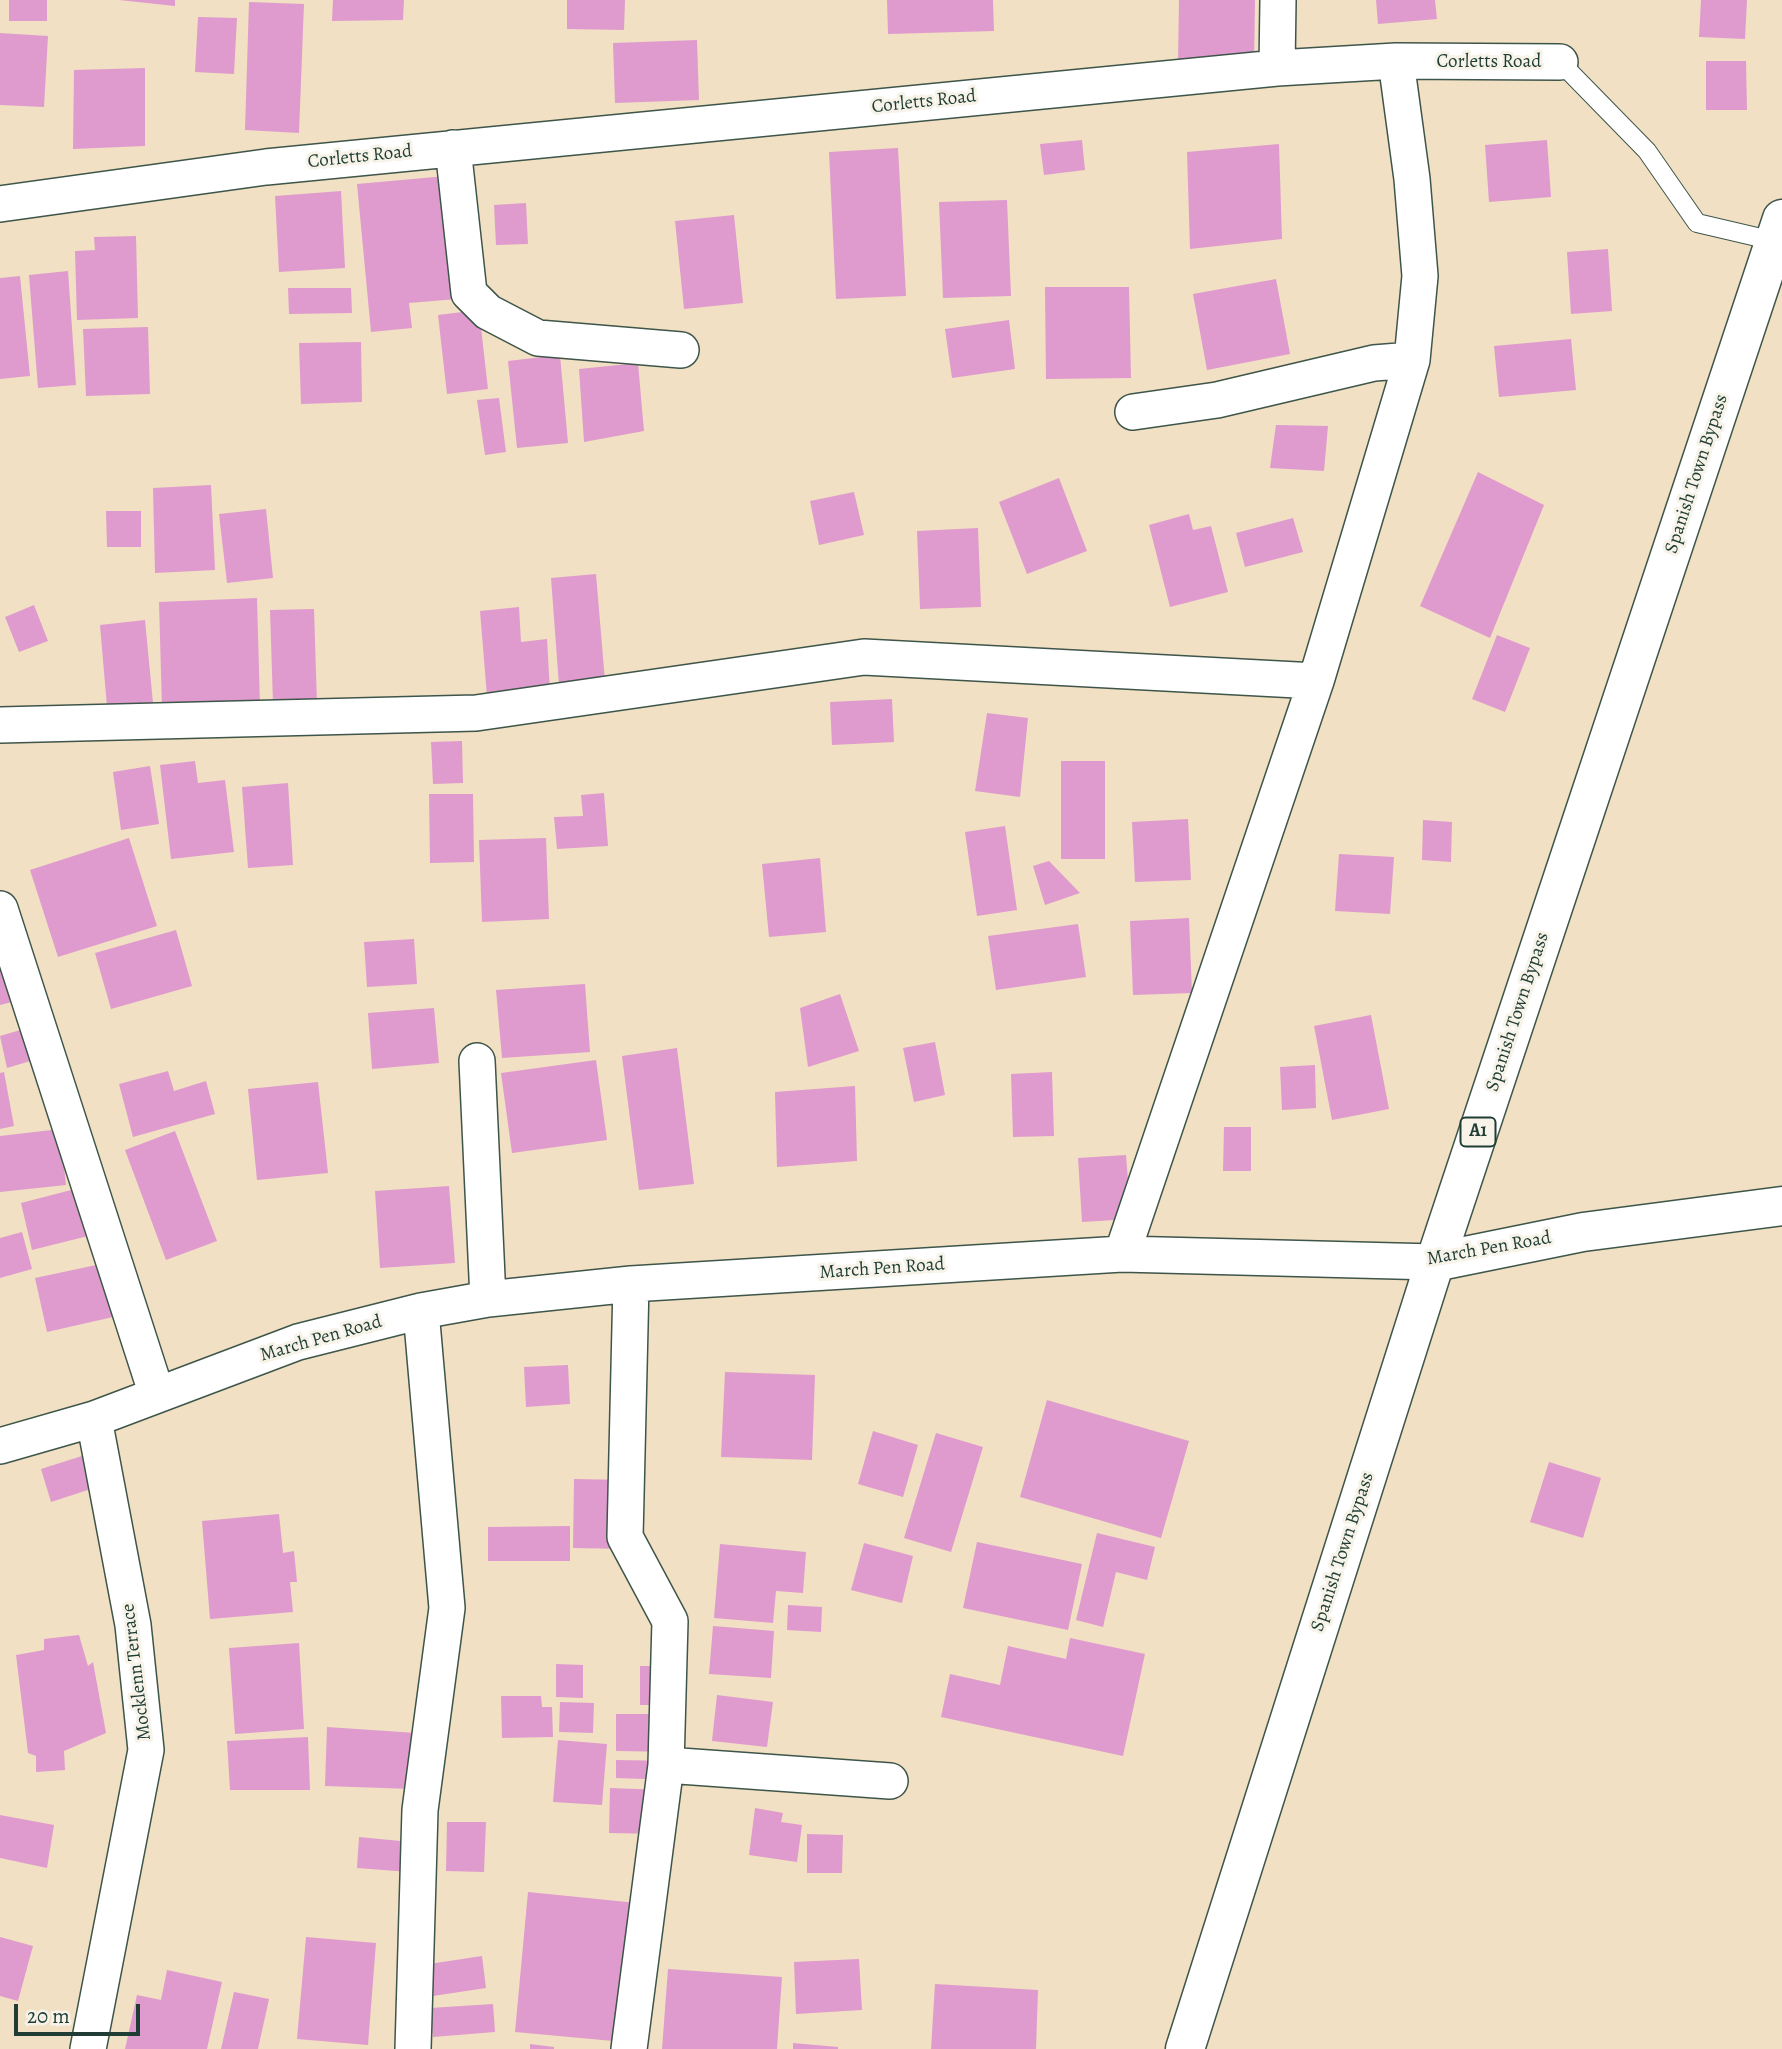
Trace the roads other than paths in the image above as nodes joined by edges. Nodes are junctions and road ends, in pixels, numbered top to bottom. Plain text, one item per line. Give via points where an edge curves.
1 (1278, 0) edge
2 (1396, 61) junction
3 (1560, 62) joint
4 (1277, 68) junction
5 (453, 148) junction
6 (0, 204) edge
7 (1778, 230) edge
8 (681, 350) dead end
9 (1412, 360) junction
10 (1133, 412) dead end
11 (1316, 681) junction
12 (0, 725) edge
13 (0, 909) edge
14 (477, 1061) dead end
15 (1782, 1206) edge
16 (1122, 1254) junction
17 (1434, 1262) junction
18 (631, 1284) junction
19 (488, 1299) junction
20 (421, 1311) junction
21 (157, 1395) junction
22 (94, 1419) junction
23 (0, 1446) edge
24 (666, 1765) junction
25 (890, 1781) dead end
26 (88, 2049) edge
27 (413, 2049) edge
28 (629, 2049) edge
29 (1185, 2049) edge

1 - 4 street
2 - 3 street, Corletts Road
2 - 4 street, Corletts Road
2 - 9 street via 1420,276
3 - 7 lane, Corletts Road via 1647,151 1697,223
4 - 5 street, Corletts Road
5 - 6 street, Corletts Road via 266,167
5 - 8 street via 469,293 488,312 538,338
7 - 17 main road, Spanish Town Bypass / A1
9 - 10 street via 1374,363 1217,400
9 - 11 street
11 - 12 street via 864,657 476,713
11 - 16 street
13 - 21 street
14 - 19 street
15 - 17 main road, March Pen Road via 1583,1232
16 - 17 street, March Pen Road
16 - 18 street, March Pen Road
17 - 29 main road, Spanish Town Bypass / A1
18 - 19 street, March Pen Road
18 - 24 street via 625,1537 670,1621
19 - 20 street, March Pen Road
20 - 21 street, March Pen Road via 298,1342
20 - 27 street via 447,1608 420,1811
21 - 22 street, March Pen Road
22 - 23 street, March Pen Road
22 - 26 street, Mocklenn Terrace via 133,1625 146,1750
24 - 25 street
24 - 28 street

